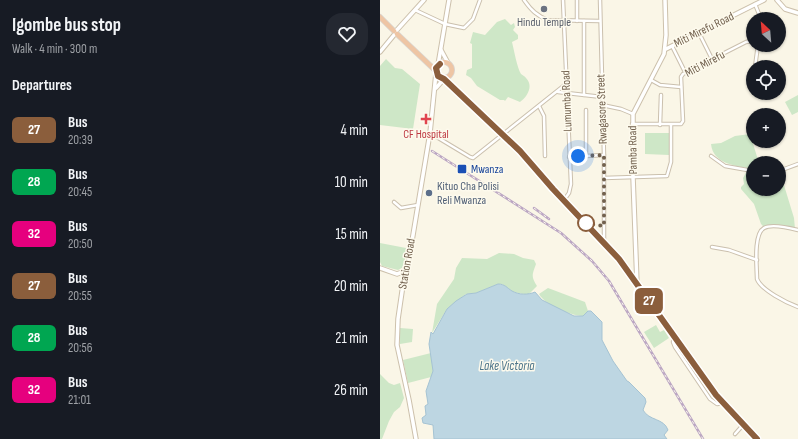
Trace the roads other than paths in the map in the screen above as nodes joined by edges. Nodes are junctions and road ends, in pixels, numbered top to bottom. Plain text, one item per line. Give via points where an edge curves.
1 (424, 0) edge
2 (449, 0) edge
3 (480, 0) edge
4 (524, 0) edge
5 (562, 0) edge
6 (577, 0) edge
7 (600, 0) edge
8 (665, 0) edge
9 (764, 0) edge
10 (777, 0) edge
11 (755, 4) junction
12 (415, 10) junction
13 (758, 12) edge
14 (798, 13) edge
15 (380, 17) edge
16 (564, 21) junction
17 (577, 21) junction
18 (584, 21) junction
19 (600, 21) junction
20 (445, 24) junction
21 (698, 32) junction
22 (395, 33) junction
23 (746, 42) edge
24 (672, 46) junction
25 (666, 49) junction
26 (441, 50) junction
27 (380, 52) edge
28 (422, 58) junction
29 (712, 59) junction
30 (440, 63) junction
31 (448, 63) junction
32 (436, 72) junction
33 (685, 72) junction
34 (451, 75) junction
35 (444, 79) junction
36 (650, 80) junction
37 (566, 84) junction
38 (681, 86) junction
39 (454, 88) junction
40 (435, 89) junction
41 (557, 92) junction
42 (566, 93) junction
43 (584, 95) junction
44 (661, 95) dead end
45 (602, 97) junction
46 (602, 105) junction
47 (539, 106) junction
48 (586, 110) dead end
49 (633, 114) junction
50 (632, 124) junction
51 (660, 124) junction
52 (671, 125) junction
53 (430, 133) junction
54 (502, 134) junction
55 (604, 155) junction
56 (545, 156) dead end
57 (586, 156) junction
58 (711, 156) dead end
59 (569, 157) junction
60 (798, 164) edge
61 (786, 168) edge
62 (746, 170) edge
63 (633, 177) junction
64 (604, 178) junction
65 (564, 200) junction
66 (394, 202) dead end
67 (418, 206) junction
68 (798, 230) edge
69 (604, 242) junction
70 (712, 247) dead end
71 (757, 260) junction
72 (380, 268) edge
73 (405, 271) junction
74 (637, 284) junction
75 (798, 307) edge
76 (744, 424) junction
77 (735, 434) dead end
78 (753, 435) junction
79 (416, 439) edge
80 (749, 439) edge
81 (757, 439) edge

1 - 12 main road
2 - 20 main road
3 - 20 street via 474,19 466,27
4 - 16 street via 540,17
5 - 16 street, Lumumba Road
6 - 17 street
7 - 19 street, Rwagasore Street
8 - 25 main road, Pamba Road
9 - 11 main road, Miti Mirefu Road
10 - 14 main road via 785,9
11 - 13 street
11 - 21 main road, Miti Mirefu Road
12 - 20 street
12 - 22 main road
15 - 22 highway
16 - 17 street
16 - 37 street, Lumumba Road
17 - 18 street
18 - 19 street
18 - 43 street
19 - 45 street, Rwagasore Street
20 - 26 main road
21 - 24 main road, Miti Mirefu Road
21 - 29 street
22 - 27 main road
22 - 28 highway
23 - 29 street, Miti Mirefu
24 - 25 main road, Miti Mirefu Road
24 - 33 street
25 - 36 main road, Pamba Road
26 - 30 main road
26 - 31 main road
28 - 30 highway via 432,63
28 - 32 highway
29 - 33 street, Miti Mirefu
30 - 31 highway
30 - 32 highway
31 - 34 highway via 452,67
32 - 35 highway
32 - 40 main road, Station Road
33 - 38 street, Miti Mirefu via 681,75
34 - 35 highway
34 - 39 highway
35 - 39 highway
35 - 40 main road
36 - 38 street via 660,85
36 - 49 main road, Pamba Road
37 - 41 street
37 - 42 street, Lumumba Road
38 - 52 street, Miti Mirefu via 683,123
39 - 54 highway
40 - 53 main road, Station Road
41 - 42 street
41 - 47 street
42 - 43 street
42 - 59 street, Lumumba Road
43 - 45 street
44 - 51 street
45 - 46 street, Rwagasore Street
46 - 49 street
46 - 55 street, Rwagasore Street
47 - 54 street
47 - 56 street via 544,116
48 - 57 street
49 - 50 main road, Pamba Road
50 - 51 street
50 - 63 main road, Pamba Road
51 - 52 street
52 - 63 street via 672,162 668,175
53 - 54 street via 473,158
53 - 67 main road, Station Road
54 - 65 highway
55 - 57 street
55 - 64 street, Rwagasore Street
57 - 59 street
58 - 62 street via 726,166
59 - 65 street, Lumumba Road via 570,189
60 - 61 street
63 - 64 street
63 - 74 main road, Pamba Road
64 - 69 street, Rwagasore Street
65 - 69 highway
66 - 67 street via 401,208
67 - 73 main road, Station Road
68 - 71 street via 772,226 762,229 757,245
69 - 74 highway
70 - 71 street
71 - 75 street via 757,279 760,284
72 - 73 main road via 398,274
73 - 79 main road, Station Road via 397,345
74 - 76 highway via 716,395
76 - 77 street
76 - 78 highway
78 - 80 street
78 - 81 highway

